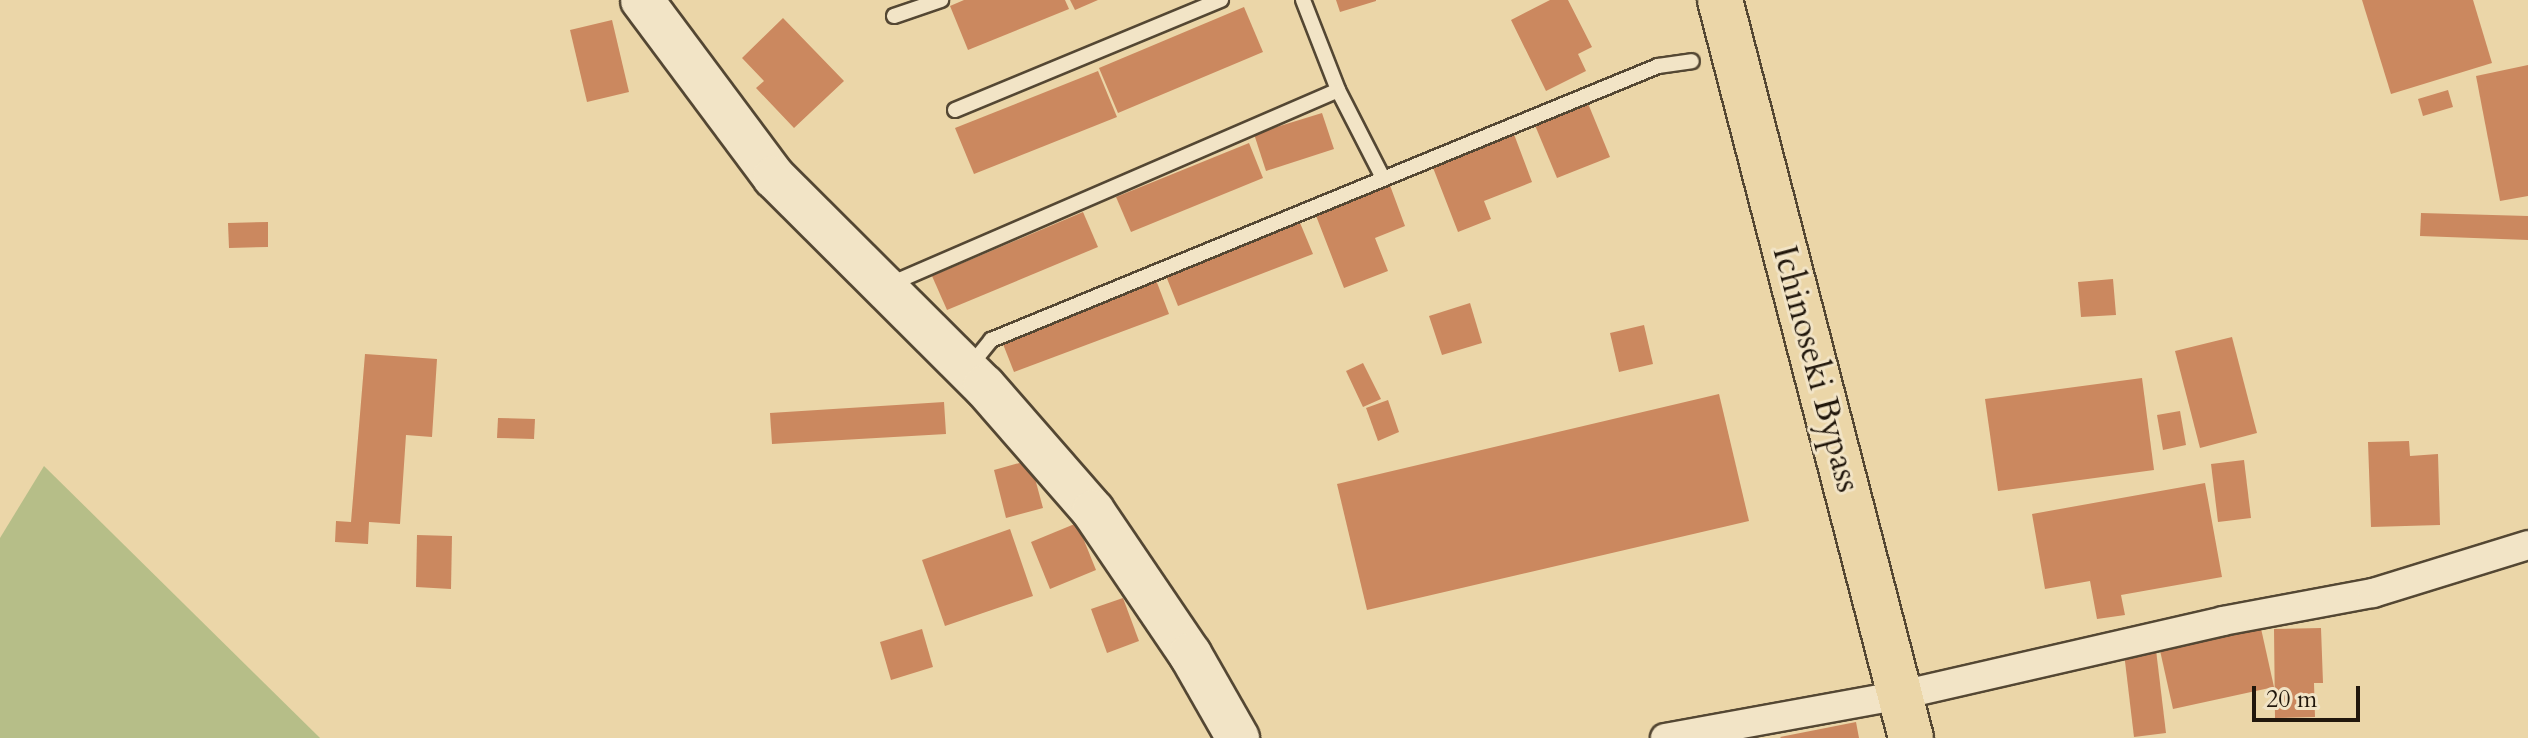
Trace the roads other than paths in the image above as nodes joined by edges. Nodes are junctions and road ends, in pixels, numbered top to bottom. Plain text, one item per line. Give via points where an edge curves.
1 (642, 0) edge
2 (941, 0) edge
3 (1221, 0) edge
4 (1303, 0) edge
5 (1720, 0) edge
6 (894, 16) dead end
7 (1692, 61) dead end
8 (1338, 90) junction
9 (955, 110) dead end
10 (1383, 178) junction
11 (884, 287) junction
12 (975, 360) dead end
13 (2528, 545) edge
14 (1901, 695) junction
15 (1238, 738) edge
16 (1665, 738) edge
17 (1911, 738) edge

1 - 11 street via 774,177
2 - 6 lane
3 - 9 lane
4 - 8 lane
5 - 14 highway, Ichinoseki Bypass
7 - 10 lane via 1658,66
8 - 10 lane
8 - 11 lane
10 - 12 lane via 991,340
11 - 15 street via 984,386 1093,511 1190,654
13 - 14 street via 2373,593 2207,624
14 - 16 street
14 - 17 highway, Ichinoseki Bypass

